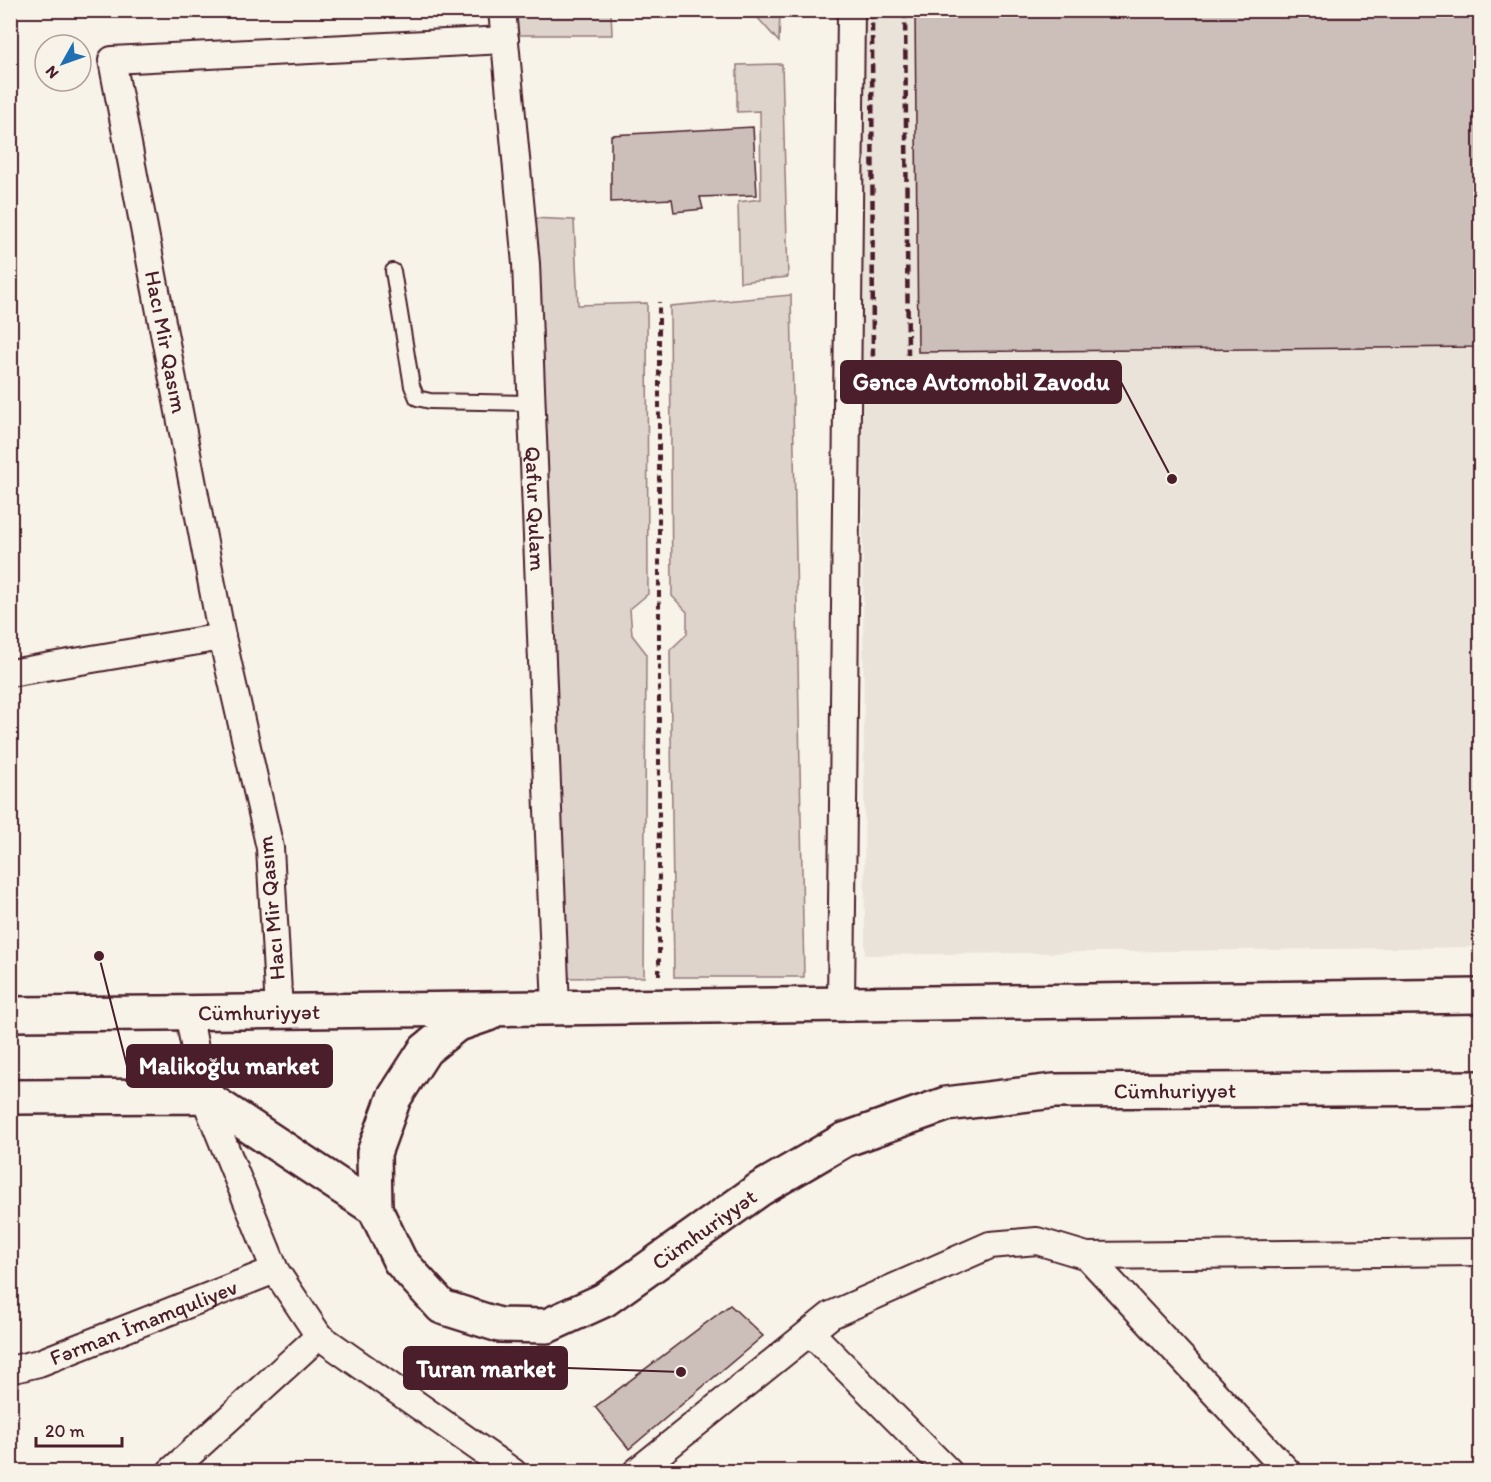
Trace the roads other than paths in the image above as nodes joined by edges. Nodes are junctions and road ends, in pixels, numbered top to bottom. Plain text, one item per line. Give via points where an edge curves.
1 (502, 10) edge
2 (851, 10) edge
3 (505, 40) junction
4 (393, 271) dead end
5 (532, 403) junction
6 (222, 637) junction
7 (10, 673) edge
8 (1480, 996) edge
9 (841, 1004) junction
10 (504, 1008) junction
11 (556, 1008) junction
12 (279, 1011) junction
13 (188, 1012) junction
14 (10, 1014) edge
15 (1480, 1088) edge
16 (204, 1096) junction
17 (10, 1097) edge
18 (375, 1209) junction
19 (1480, 1252) edge
20 (1087, 1256) junction
21 (275, 1270) junction
22 (810, 1332) junction
23 (319, 1336) junction
24 (10, 1370) edge
25 (170, 1472) edge
26 (513, 1472) edge
27 (636, 1472) edge
28 (949, 1472) edge
29 (1288, 1472) edge

1 - 3 street, Qafur Qulam
2 - 9 street
3 - 5 street, Qafur Qulam via 526,264
3 - 6 street, Hacı Mir Qasım via 112,60
4 - 5 lane via 417,398
5 - 11 street, Qafur Qulam
6 - 7 street
6 - 12 street, Hacı Mir Qasım via 270,848
8 - 9 main road, Cümhuriyyət
9 - 11 main road, Cümhuriyyət
10 - 11 main road, Cümhuriyyət
10 - 12 main road, Cümhuriyyət
10 - 18 main road via 456,1025 425,1050 394,1098 374,1153
12 - 13 main road, Cümhuriyyət
13 - 14 main road, Cümhuriyyət
13 - 16 street
15 - 18 main road, Cümhuriyyət via 1054,1091 946,1104 844,1140 760,1189 604,1300 547,1326 499,1325 442,1306 400,1261
16 - 17 main road
16 - 18 main road
16 - 21 street
19 - 20 street
20 - 22 street via 1037,1241 990,1245 831,1315
20 - 29 street
21 - 23 street
21 - 24 street, Fərman İmamquliyev via 39,1364
22 - 27 street
22 - 28 street
23 - 25 street
23 - 26 street

